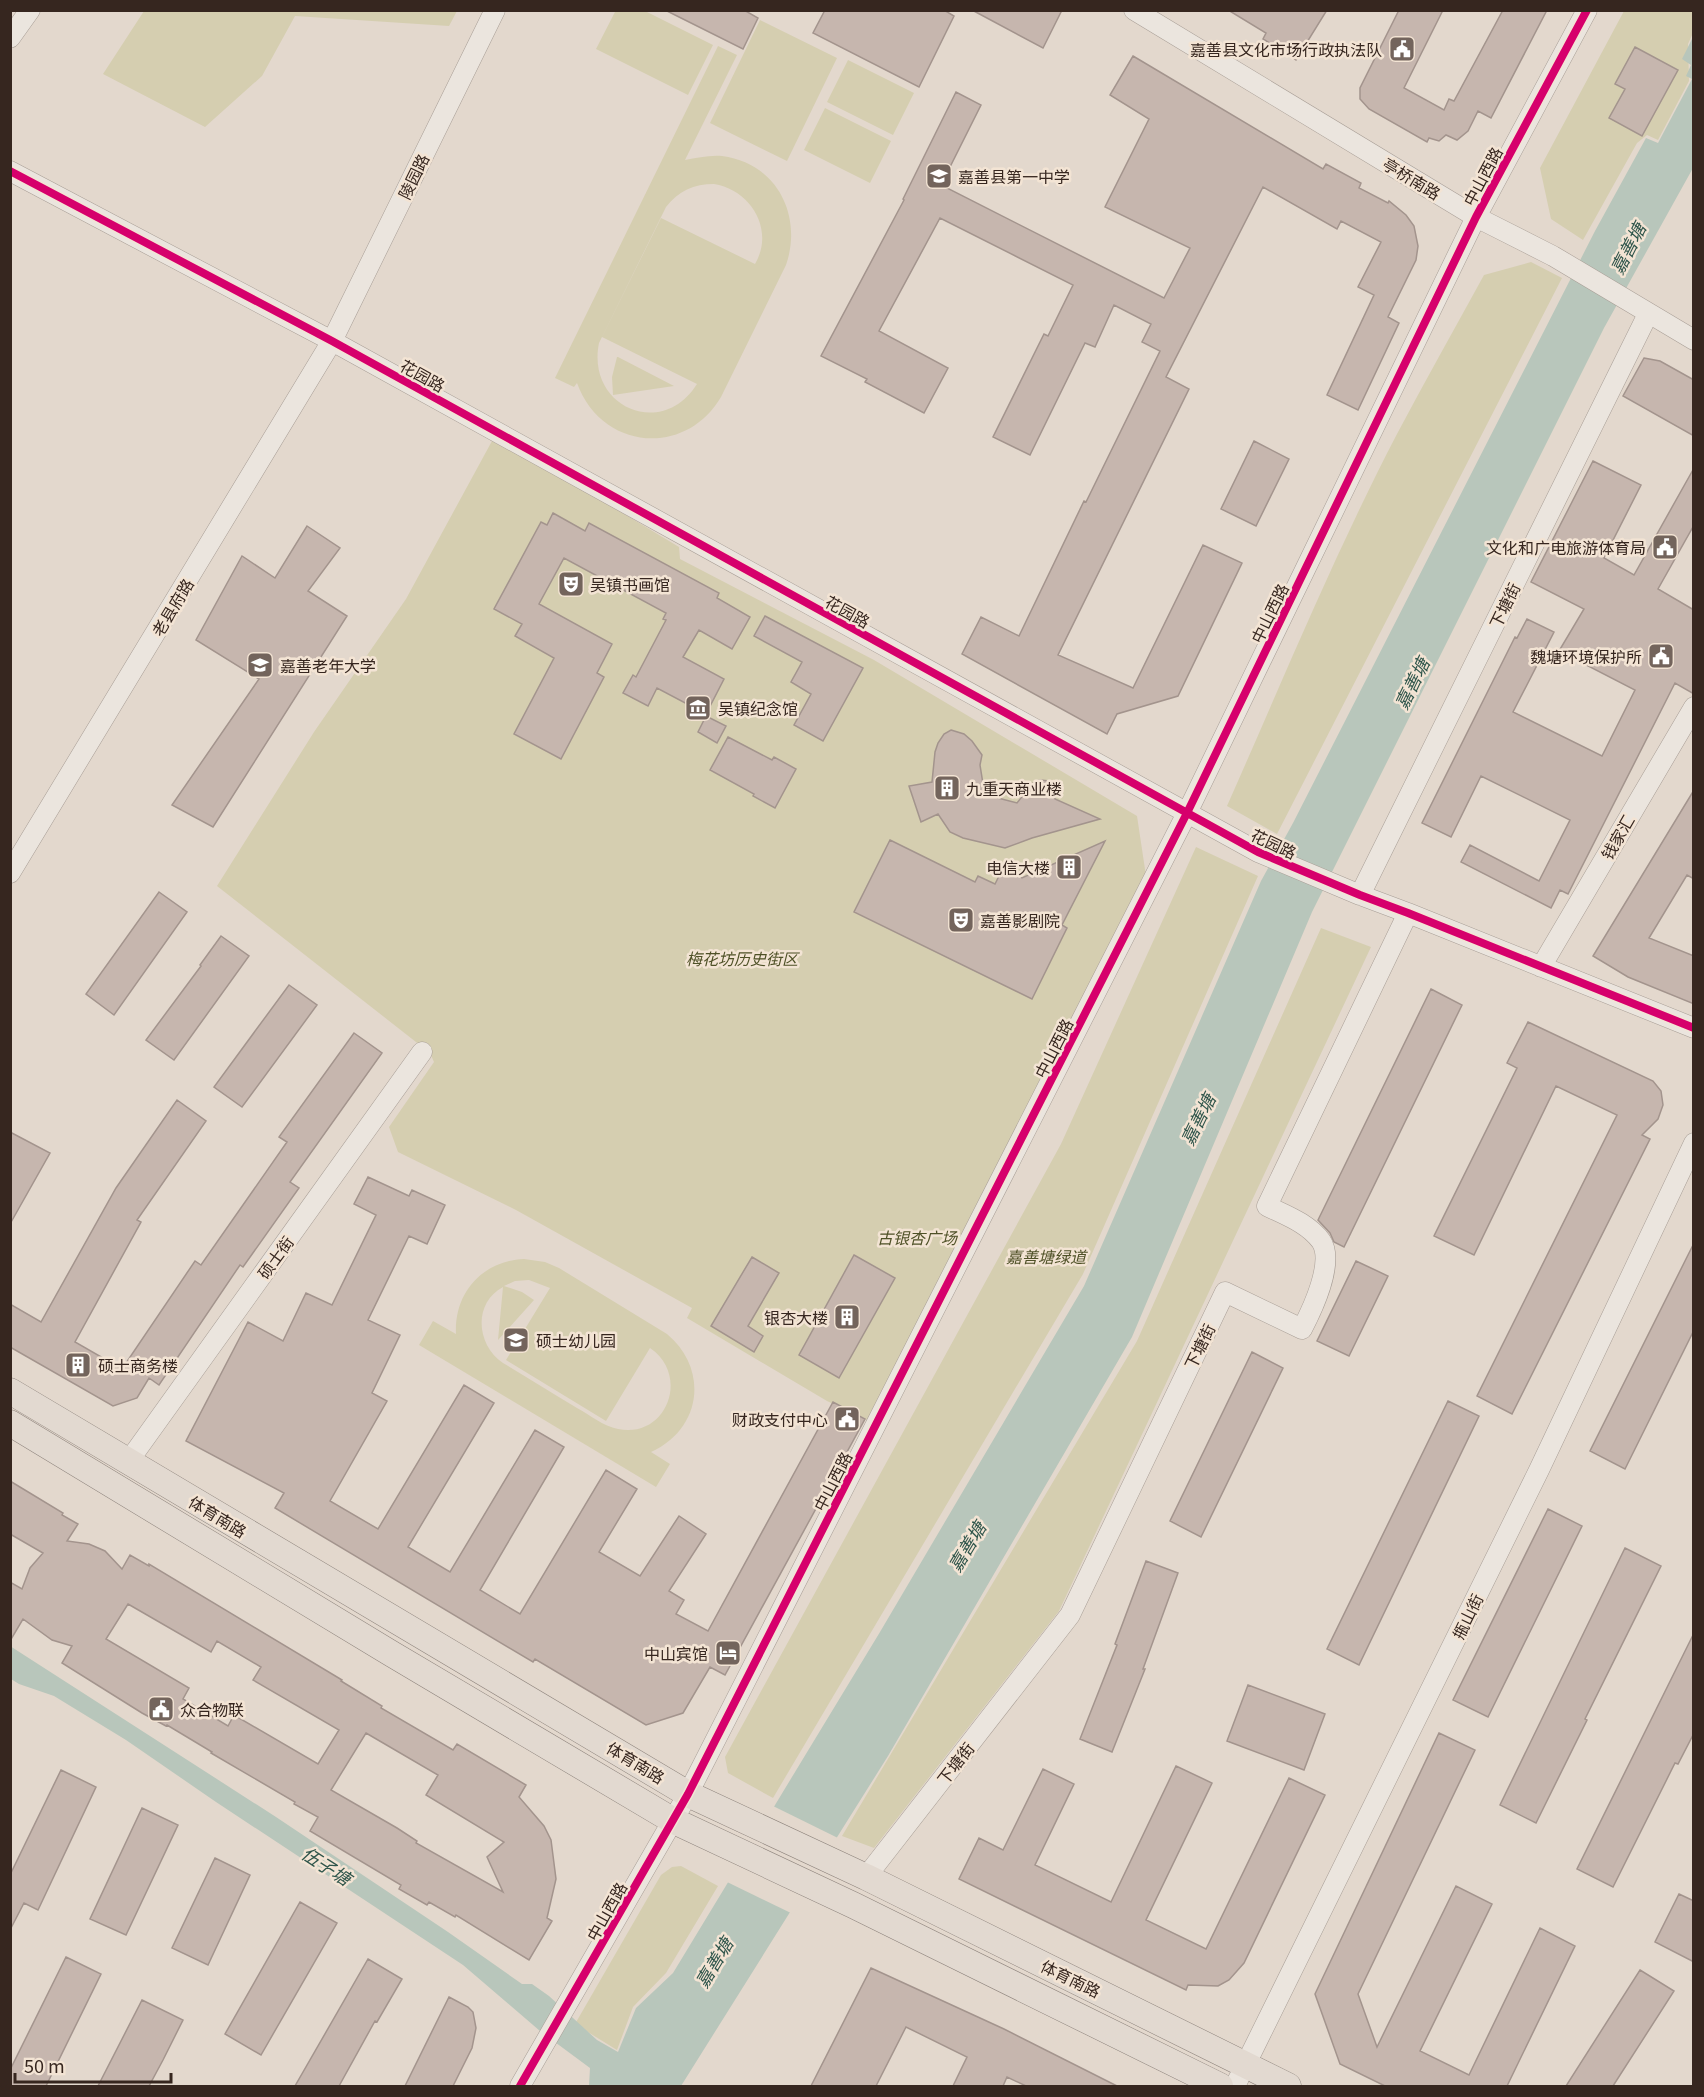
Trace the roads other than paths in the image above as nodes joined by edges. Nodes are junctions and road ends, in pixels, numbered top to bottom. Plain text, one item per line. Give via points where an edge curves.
1 (30, 10) edge
2 (495, 10) edge
3 (1134, 10) edge
4 (1587, 10) edge
5 (10, 38) edge
6 (10, 171) edge
7 (1476, 217) junction
8 (1648, 315) junction
9 (1694, 340) edge
10 (332, 341) junction
11 (1694, 706) edge
12 (1187, 813) junction
13 (10, 873) edge
14 (1360, 895) junction
15 (1408, 913) junction
16 (1541, 967) junction
17 (1694, 1028) edge
18 (422, 1053) dead end
19 (1694, 1143) edge
20 (10, 1391) edge
21 (10, 1423) edge
22 (128, 1462) junction
23 (688, 1794) junction
24 (672, 1820) junction
25 (866, 1877) junction
26 (1240, 2076) edge
27 (520, 2086) edge
28 (1220, 2086) edge
29 (1288, 2086) edge

1 - 5 street
2 - 10 street, 陵园路
3 - 7 street, 亭桥南路
4 - 7 street, 中山西路
6 - 10 street, 花园路
7 - 8 street, 亭桥南路 via 1553,256
7 - 12 street, 中山西路
8 - 9 street, 亭桥南路
8 - 14 street, 下塘街
10 - 12 street, 花园路
10 - 13 street, 老县府路
11 - 16 street, 钱家汇
12 - 14 street, 花园路 via 1258,852
12 - 23 street, 中山西路
14 - 15 street, 花园路
15 - 16 street, 花园路
15 - 25 street, 下塘街 via 1267,1206 1299,1222 1322,1242 1322,1280 1302,1329 1225,1292 1070,1616
16 - 17 street, 花园路
18 - 22 street, 硕士街
19 - 26 street, 甁山街 via 1544,1460
20 - 22 main road, 体育南路
21 - 24 main road, 体育南路
22 - 23 main road, 体育南路
23 - 24 street, 中山西路
23 - 25 main road, 体育南路
24 - 27 street, 中山西路
24 - 28 main road, 体育南路
25 - 26 main road, 体育南路
26 - 29 main road, 体育南路

